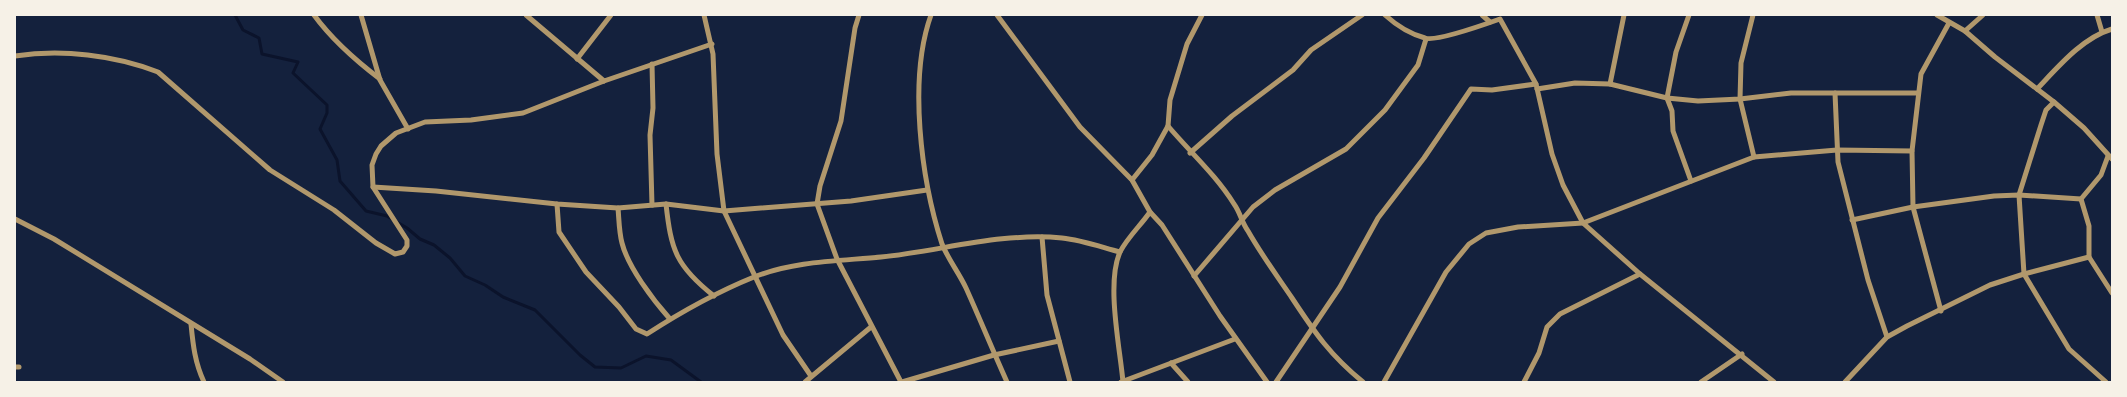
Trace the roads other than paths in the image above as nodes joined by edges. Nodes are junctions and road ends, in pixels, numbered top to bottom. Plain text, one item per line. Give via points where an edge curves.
1 (314, 15) edge
2 (361, 15) edge
3 (526, 15) edge
4 (611, 15) edge
5 (704, 15) edge
6 (859, 15) edge
7 (931, 15) edge
8 (997, 15) edge
9 (1202, 15) edge
10 (1362, 15) edge
11 (1385, 15) edge
12 (1482, 15) edge
13 (1624, 15) edge
14 (1689, 15) edge
15 (1752, 15) edge
16 (1937, 15) edge
17 (1983, 15) edge
18 (2097, 15) edge
19 (1490, 22) junction
20 (1949, 23) junction
21 (2112, 29) edge
22 (1966, 31) junction
23 (2102, 32) junction
24 (1426, 39) junction
25 (712, 44) junction
26 (15, 56) edge
27 (577, 59) junction
28 (652, 64) junction
29 (380, 80) junction
30 (604, 81) junction
31 (1610, 84) junction
32 (1536, 86) junction
33 (2036, 89) junction
34 (1835, 93) junction
35 (1918, 93) junction
36 (1668, 98) junction
37 (1740, 99) junction
38 (2054, 102) junction
39 (1168, 126) junction
40 (408, 129) junction
41 (1837, 150) junction
42 (1912, 151) junction
43 (1190, 152) junction
44 (1754, 157) junction
45 (2110, 158) edge
46 (1132, 180) junction
47 (1691, 181) junction
48 (373, 187) junction
49 (927, 190) junction
50 (2019, 195) junction
51 (2081, 199) junction
52 (557, 204) junction
53 (666, 204) junction
54 (817, 204) junction
55 (652, 205) junction
56 (1913, 207) junction
57 (618, 208) junction
58 (724, 211) junction
59 (1150, 212) junction
60 (15, 220) edge
61 (1241, 220) junction
62 (1852, 220) junction
63 (1583, 223) junction
64 (1042, 237) junction
65 (943, 246) junction
66 (1120, 252) junction
67 (2089, 257) junction
68 (837, 259) junction
69 (1640, 274) junction
70 (2024, 274) junction
71 (1194, 276) junction
72 (754, 277) junction
73 (2112, 293) edge
74 (714, 296) junction
75 (1941, 310) junction
76 (670, 319) junction
77 (191, 324) junction
78 (871, 327) junction
79 (1312, 329) junction
80 (1888, 337) junction
81 (1235, 338) junction
82 (1059, 341) junction
83 (1742, 354) junction
84 (994, 355) junction
85 (1171, 363) junction
86 (811, 376) junction
87 (204, 382) edge
88 (283, 382) edge
89 (805, 382) edge
90 (902, 382) edge
91 (1007, 382) edge
92 (1070, 382) edge
93 (1122, 382) edge
94 (1188, 382) edge
95 (1267, 382) edge
96 (1276, 382) edge
97 (1363, 382) edge
98 (1384, 382) edge
99 (1524, 382) edge
100 (1701, 382) edge
101 (1774, 382) edge
102 (1845, 382) edge
103 (2106, 382) edge

1 - 29 street via 350,56
2 - 29 street
3 - 27 street
4 - 27 street
5 - 25 street
6 - 54 street via 841,121
7 - 49 street via 924,36 918,81
8 - 46 street via 1080,127
9 - 39 street via 1187,44 1170,100
10 - 43 street via 1311,50 1293,70
11 - 24 street via 1398,26
12 - 19 street
13 - 31 street
14 - 36 street via 1676,52
15 - 37 street via 1741,63
16 - 20 street
17 - 22 street
18 - 23 street
19 - 24 street
19 - 32 street via 1500,19
20 - 22 street
20 - 35 street via 1921,74
21 - 23 street
22 - 33 street
23 - 33 street via 2079,48
24 - 61 street via 1413,73 1385,110 1346,149 1275,190
25 - 28 street
25 - 58 street via 717,154
26 - 48 street via 65,53 116,60 158,72 270,170 334,210 376,242 396,254 404,252 407,240
27 - 30 street
28 - 30 street
28 - 55 street
29 - 40 street
30 - 40 street via 523,113 425,122
31 - 32 street
31 - 36 street
32 - 63 street via 1552,154 1563,185
32 - 79 street via 1470,89 1424,158 1378,218 1340,287
33 - 38 street
34 - 35 street
34 - 37 street via 1791,93
34 - 41 street
35 - 42 street
36 - 37 street via 1698,101
36 - 47 street via 1673,131
37 - 44 street
38 - 45 street via 2084,128
38 - 50 street via 2046,110 2040,125
39 - 43 street
39 - 46 street via 1152,155
40 - 48 street via 396,133 376,154 372,165
41 - 42 street
41 - 44 street
41 - 62 street
42 - 56 street
43 - 61 street via 1212,173 1236,206
44 - 47 street
45 - 51 street
46 - 59 street
47 - 63 street
48 - 52 street
49 - 54 street
49 - 65 street
50 - 51 street
50 - 56 street
50 - 70 street
51 - 67 street via 2088,226
52 - 57 street
52 - 76 street via 558,232 586,272 636,329 647,334
53 - 55 street
53 - 58 street
53 - 74 street via 670,239 678,256 687,273
54 - 58 street
54 - 68 street
55 - 57 street
56 - 62 street
56 - 75 street
57 - 76 street via 622,243 638,277
58 - 72 street
59 - 66 street
59 - 71 street via 1162,225
60 - 77 street via 54,239
61 - 71 street
61 - 79 street
62 - 80 street
63 - 69 street
63 - 98 street via 1501,230 1486,233 1469,244 1446,272
64 - 65 street
64 - 66 street via 1083,241
64 - 82 street via 1047,295
65 - 68 street via 882,256
65 - 84 street via 965,287
66 - 93 street via 1115,274 1115,310
67 - 70 street
67 - 73 street
68 - 72 street
68 - 78 street
69 - 83 street
69 - 99 street via 1560,314 1547,326 1539,353
70 - 75 street via 1990,285
70 - 103 street via 2069,349
71 - 81 street
72 - 74 street
72 - 86 street via 783,335
74 - 76 street
75 - 80 street
77 - 87 street via 197,367
77 - 88 street
78 - 86 street
78 - 90 street
79 - 96 street
79 - 97 street via 1331,354
80 - 102 street
81 - 85 street
81 - 95 street
82 - 84 street
82 - 92 street
83 - 100 street
83 - 101 street
84 - 90 street
84 - 91 street
85 - 93 street
85 - 94 street
86 - 89 street

